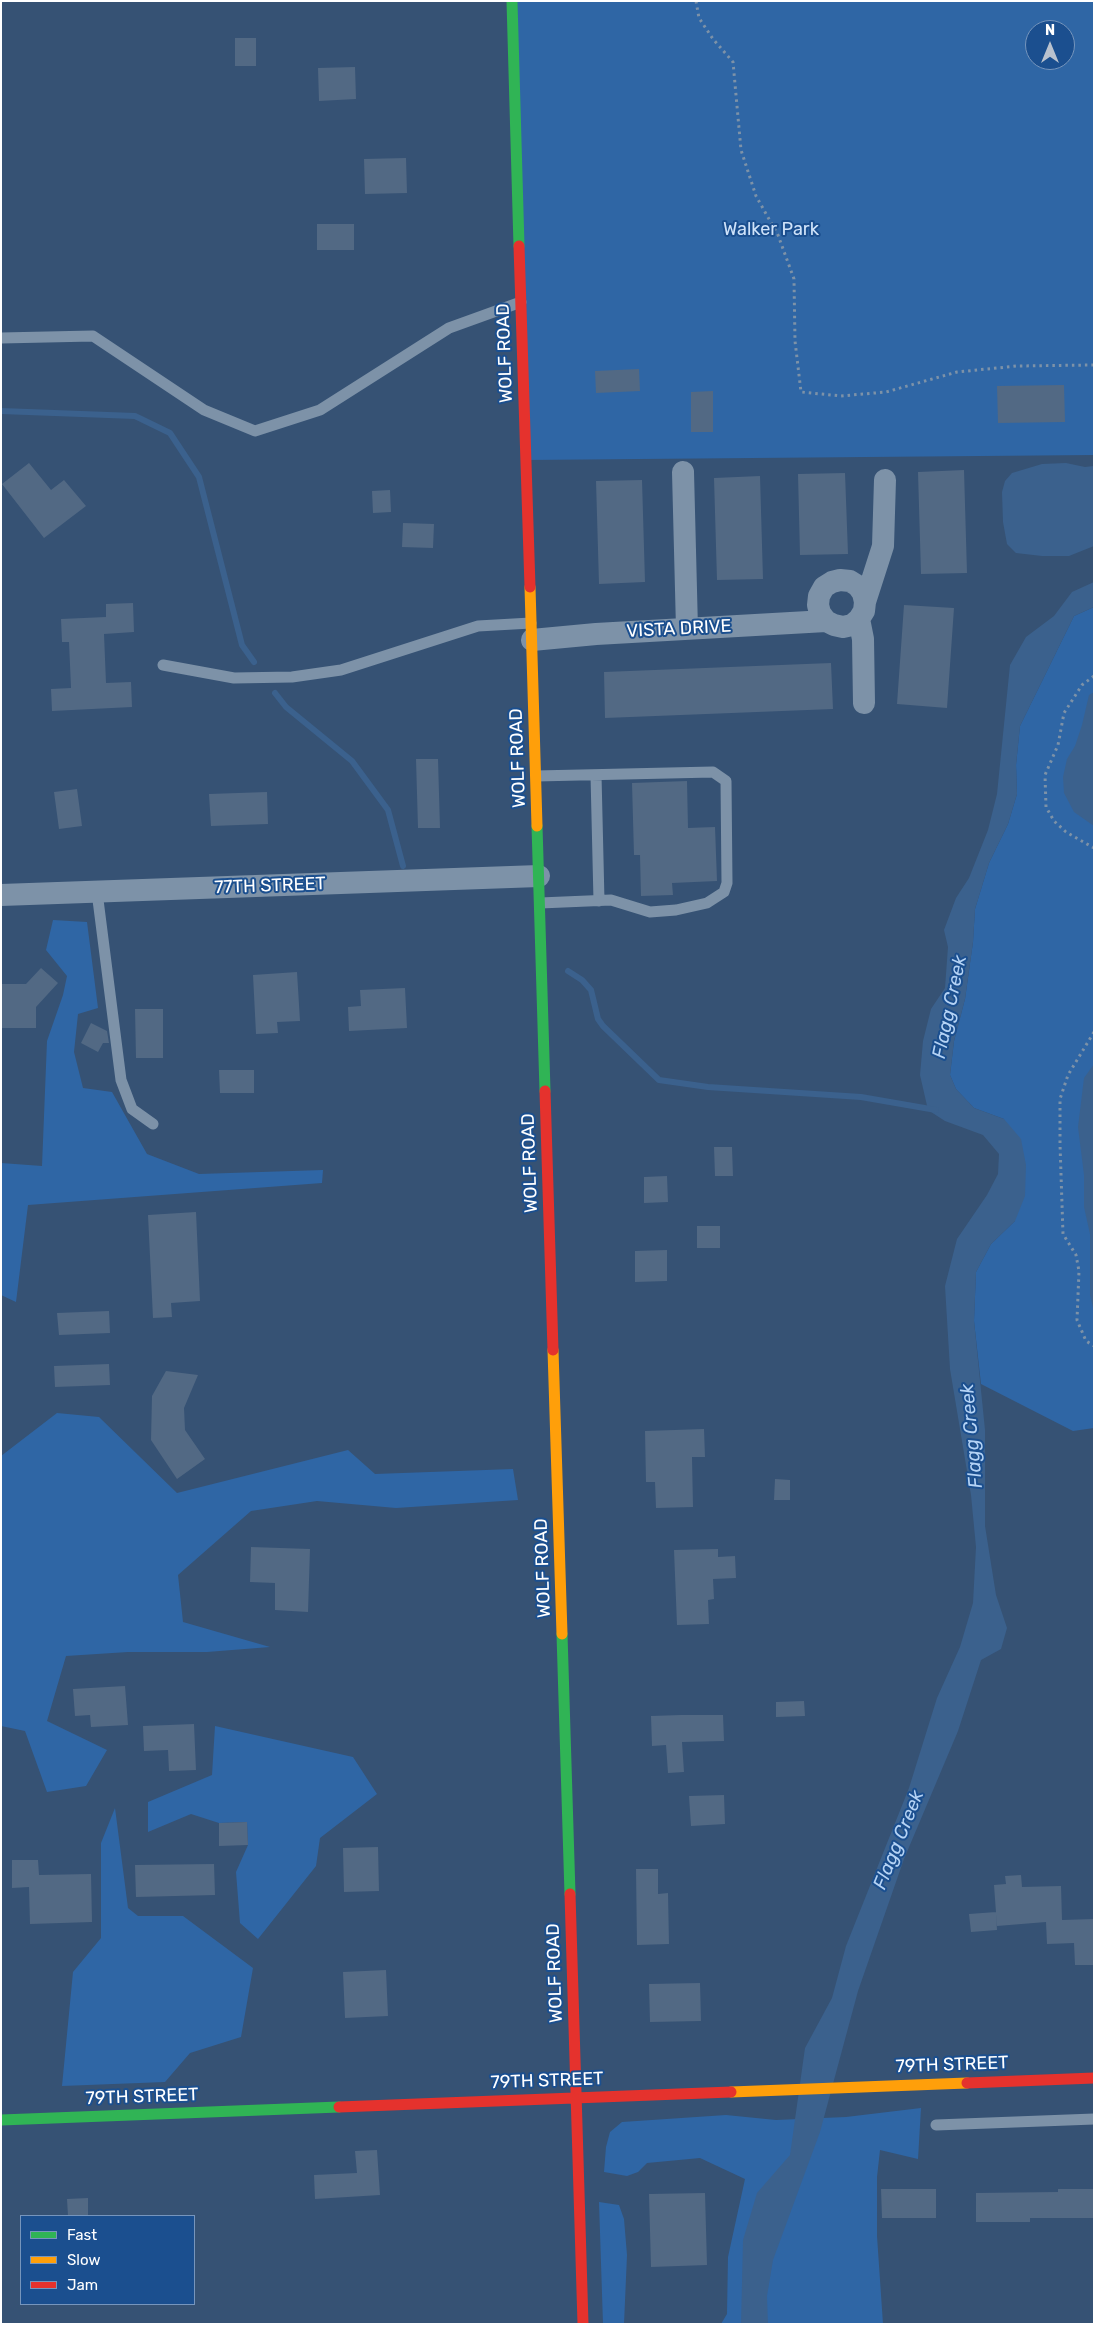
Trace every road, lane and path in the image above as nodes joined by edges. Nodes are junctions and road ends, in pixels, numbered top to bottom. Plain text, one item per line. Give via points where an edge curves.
1 (512, 1) edge
2 (696, 1) edge
3 (521, 302) junction
4 (1, 338) edge
5 (1094, 365) edge
6 (683, 472) dead end
7 (885, 480) dead end
8 (862, 611) junction
9 (826, 621) junction
10 (687, 629) junction
11 (531, 632) junction
12 (163, 665) dead end
13 (1094, 676) edge
14 (864, 703) dead end
15 (596, 775) junction
16 (536, 776) junction
17 (1094, 848) edge
18 (539, 876) junction
19 (98, 892) junction
20 (1, 896) edge
21 (599, 901) junction
22 (540, 903) junction
23 (1094, 1032) edge
24 (153, 1124) dead end
25 (1094, 1346) edge
26 (1094, 2078) edge
27 (576, 2097) junction
28 (1094, 2119) edge
29 (1, 2120) edge
30 (936, 2125) dead end
31 (583, 2324) edge

1 - 3 street, WOLF ROAD
2 - 5 path via 700,18 733,62 741,150 756,196 778,235 794,279 795,341 801,392 841,396 886,392 957,372 1017,366
3 - 4 lane via 449,328 320,410 255,430 204,410 93,336
3 - 11 street, WOLF ROAD
6 - 10 street
7 - 8 street via 884,546
8 - 9 street, VISTA DRIVE via 852,625 843,627
8 - 9 street via 863,593 858,586 850,581 832,582 819,596 820,613
8 - 14 street
9 - 10 street, VISTA DRIVE
10 - 11 street, VISTA DRIVE
11 - 12 lane via 478,626 341,670 292,676 234,678
11 - 16 street, WOLF ROAD
13 - 17 path via 1082,685 1064,713 1058,745 1045,775 1046,807 1054,821
15 - 16 lane
15 - 21 lane
15 - 21 lane via 713,772 726,781 727,883 724,892 706,903 650,912 611,900
16 - 18 street, WOLF ROAD
18 - 19 street, 77TH STREET
18 - 22 street, WOLF ROAD
19 - 20 street, 77TH STREET
19 - 24 lane via 121,1080 132,1109
21 - 22 lane
22 - 27 street, WOLF ROAD
23 - 25 path via 1068,1075 1060,1099 1063,1234 1076,1255 1079,1271 1076,1320 1086,1341
26 - 27 street, 79TH STREET
27 - 29 street, 79TH STREET
27 - 31 street, WOLF ROAD
28 - 30 lane

